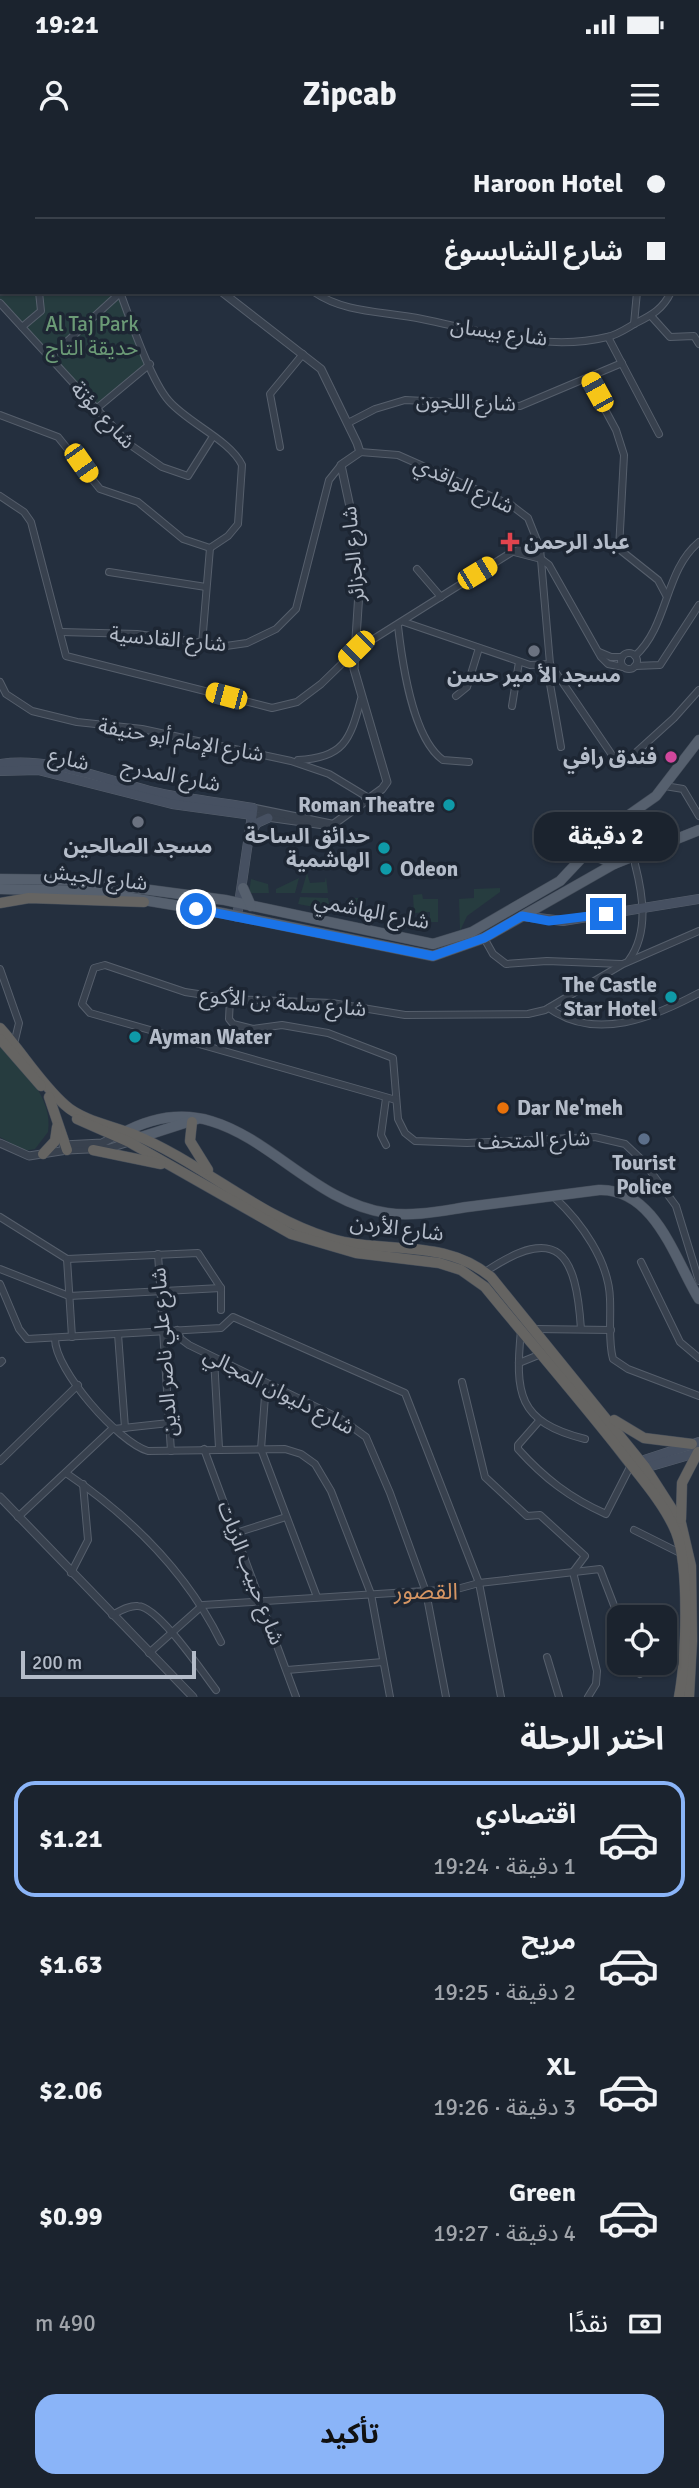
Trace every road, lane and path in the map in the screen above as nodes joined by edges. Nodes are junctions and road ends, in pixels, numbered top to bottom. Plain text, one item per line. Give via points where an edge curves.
1 (38, 294) edge
2 (118, 294) edge
3 (121, 294) edge
4 (225, 294) edge
5 (319, 294) edge
6 (637, 294) edge
7 (669, 294) edge
8 (0, 303) edge
9 (652, 317) junction
10 (634, 324) junction
11 (22, 327) junction
12 (608, 337) junction
13 (699, 344) edge
14 (303, 354) junction
15 (50, 358) junction
16 (622, 363) junction
17 (150, 364) junction
18 (588, 378) junction
19 (96, 409) junction
20 (0, 415) edge
21 (348, 423) junction
22 (659, 434) dead end
23 (212, 438) junction
24 (279, 447) dead end
25 (360, 452) junction
26 (341, 465) junction
27 (0, 496) edge
28 (699, 542) edge
29 (209, 548) junction
30 (540, 548) junction
31 (512, 552) junction
32 (541, 559) junction
33 (417, 569) dead end
34 (109, 572) dead end
35 (555, 574) junction
36 (542, 578) junction
37 (206, 587) junction
38 (666, 595) junction
39 (441, 597) junction
40 (699, 605) edge
41 (401, 624) junction
42 (61, 632) junction
43 (202, 644) junction
44 (480, 648) junction
45 (356, 649) junction
46 (597, 651) junction
47 (635, 656) junction
48 (622, 657) junction
49 (519, 662) junction
50 (547, 665) junction
51 (635, 666) junction
52 (623, 667) junction
53 (0, 682) edge
54 (699, 690) edge
55 (456, 696) dead end
56 (361, 699) junction
57 (512, 706) dead end
58 (699, 740) edge
59 (561, 747) dead end
60 (291, 761) junction
61 (469, 762) dead end
62 (0, 764) edge
63 (13, 765) junction
64 (0, 771) edge
65 (664, 786) junction
66 (367, 797) junction
67 (250, 811) junction
68 (699, 816) edge
69 (268, 817) junction
70 (335, 825) junction
71 (699, 830) edge
72 (250, 834) junction
73 (596, 841) junction
74 (580, 862) junction
75 (614, 864) junction
76 (635, 864) dead end
77 (591, 877) junction
78 (0, 879) edge
79 (243, 888) junction
80 (0, 889) edge
81 (699, 899) edge
82 (0, 902) edge
83 (144, 902) junction
84 (237, 903) junction
85 (252, 906) junction
86 (642, 910) junction
87 (233, 916) junction
88 (522, 916) junction
89 (699, 931) edge
90 (484, 938) junction
91 (626, 963) junction
92 (0, 969) edge
93 (699, 993) edge
94 (230, 999) junction
95 (549, 1008) junction
96 (0, 1028) edge
97 (0, 1039) edge
98 (15, 1044) junction
99 (50, 1097) junction
100 (386, 1098) junction
101 (396, 1100) junction
102 (57, 1116) junction
103 (195, 1120) junction
104 (121, 1134) junction
105 (139, 1137) junction
106 (129, 1142) junction
107 (0, 1143) edge
108 (386, 1145) dead end
109 (66, 1147) junction
110 (93, 1150) junction
111 (47, 1153) junction
112 (170, 1166) junction
113 (210, 1174) junction
114 (554, 1197) junction
115 (0, 1217) edge
116 (158, 1254) junction
117 (67, 1259) junction
118 (641, 1262) dead end
119 (0, 1269) edge
120 (485, 1272) junction
121 (699, 1281) edge
122 (0, 1284) edge
123 (221, 1288) junction
124 (159, 1293) junction
125 (69, 1296) junction
126 (699, 1299) edge
127 (221, 1310) dead end
128 (535, 1329) junction
129 (580, 1329) junction
130 (611, 1329) junction
131 (177, 1330) junction
132 (162, 1331) junction
133 (521, 1331) junction
134 (118, 1334) junction
135 (72, 1338) junction
136 (55, 1339) junction
137 (541, 1354) junction
138 (214, 1358) junction
139 (699, 1358) edge
140 (519, 1363) junction
141 (462, 1382) dead end
142 (267, 1383) junction
143 (78, 1385) junction
144 (699, 1396) edge
145 (599, 1408) junction
146 (539, 1421) junction
147 (169, 1423) junction
148 (125, 1428) junction
149 (113, 1429) junction
150 (585, 1439) dead end
151 (697, 1447) edge
152 (219, 1448) junction
153 (261, 1449) junction
154 (204, 1450) junction
155 (171, 1451) junction
156 (0, 1461) edge
157 (638, 1466) junction
158 (66, 1472) junction
159 (83, 1484) junction
160 (0, 1497) edge
161 (18, 1517) junction
162 (286, 1517) junction
163 (681, 1523) junction
164 (634, 1530) dead end
165 (236, 1533) junction
166 (680, 1553) junction
167 (695, 1563) edge
168 (573, 1572) junction
169 (71, 1573) junction
170 (479, 1583) junction
171 (426, 1591) junction
172 (370, 1594) junction
173 (317, 1597) junction
174 (262, 1599) junction
175 (203, 1605) junction
176 (614, 1605) edge
177 (112, 1615) junction
178 (696, 1623) edge
179 (172, 1632) junction
180 (221, 1642) dead end
181 (149, 1653) junction
182 (547, 1657) dead end
183 (383, 1662) junction
184 (287, 1670) junction
185 (695, 1685) edge
186 (216, 1690) dead end
187 (193, 1697) edge
188 (296, 1697) edge
189 (390, 1697) edge
190 (446, 1697) edge
191 (501, 1697) edge
192 (559, 1697) edge
193 (588, 1697) edge
194 (679, 1697) edge
195 (689, 1697) edge

1 - 11 street via 41,311
2 - 15 street
3 - 17 street
4 - 14 street
5 - 12 street, شارع بيسان via 351,308 494,335 571,341
6 - 10 street
7 - 9 street
8 - 11 street, شارع مؤتة
9 - 10 street, شارع بيسان
9 - 13 street via 670,337 694,336
10 - 12 street, شارع بيسان
11 - 15 street, شارع مؤتة
12 - 16 street
14 - 21 street via 323,372
14 - 24 street via 270,391
15 - 19 street, شارع مؤتة
16 - 18 street, شارع اللجون
16 - 22 street
17 - 19 street
17 - 23 street via 169,402
18 - 21 street, شارع اللجون via 520,406 405,400
18 - 38 street via 624,454 620,549 658,580
19 - 23 street, شارع مؤتة via 143,456 181,475 189,474
20 - 29 street via 58,437 100,489 138,502 183,539
21 - 25 street
23 - 29 street via 239,458 243,472 238,524
25 - 26 street, شارع القادسية
25 - 30 street, شارع الواقدي via 398,455 511,505 528,518
26 - 43 street, شارع القادسية via 329,480 293,614 276,629 247,643
26 - 45 street, شارع الجزائر via 355,523
27 - 42 street via 31,522
28 - 38 street
29 - 37 street
30 - 31 street
30 - 32 street, شارع الواقدي
31 - 32 street
31 - 39 street
32 - 35 street
32 - 36 street, شارع الواقدي
33 - 39 street
34 - 37 street
35 - 36 street
35 - 46 street
36 - 50 street, شارع الواقدي
37 - 43 street
38 - 47 street via 660,623
39 - 41 street
40 - 51 street via 660,665
41 - 44 street
41 - 45 street
41 - 61 street via 404,677 428,744 443,760
42 - 43 street, شارع القادسية via 136,634
42 - 45 street via 64,654 70,659 272,708 297,702
44 - 49 street
44 - 55 street via 467,687
45 - 56 street, شارع الجزائر via 354,668
46 - 48 street
46 - 52 street via 608,664
47 - 48 street via 628,653
47 - 51 street
48 - 52 street
49 - 50 street
49 - 57 street
50 - 54 street, شارع الواقدي via 602,744 619,758 631,757 649,743
50 - 59 street
51 - 52 street
53 - 60 street, شارع الإمام أبو حنيفة via 18,705 53,718 142,729
56 - 60 street via 352,732 338,749 322,759
56 - 66 street, شارع الجزائر via 387,782
58 - 65 main road, شارع الهاشمي
60 - 66 street, شارع الإمام أبو حنيفة via 329,774
62 - 63 main road, شارع المدرج
63 - 64 main road
63 - 67 main road, شارع المدرج
65 - 68 street via 683,789
65 - 73 main road, شارع الهاشمي via 644,807
66 - 70 street
67 - 69 street, شارع المدرج
67 - 70 street, شارع المدرج
67 - 72 main road
67 - 84 main road
69 - 70 street, شارع المدرج
69 - 72 main road
71 - 75 main road, شارع الهاشمي
72 - 79 main road
73 - 74 main road, شارع الهاشمي
73 - 75 main road via 598,858
74 - 77 main road via 594,863
74 - 85 main road, شارع الهاشمي via 540,895 472,932 433,944
75 - 77 main road, شارع الهاشمي
76 - 86 street
77 - 88 main road, شارع الهاشمي
78 - 84 main road, شارع الجيش via 75,880
79 - 84 main road
79 - 85 main road
80 - 83 main road, شارع الجيش via 89,891
81 - 86 main road
82 - 83 highway via 29,898
83 - 87 main road, شارع الجيش
84 - 85 main road, شارع الهاشمي
84 - 87 main road
86 - 88 main road via 564,921
86 - 91 street via 638,945
87 - 90 main road, شارع الهاشمي via 424,956
88 - 90 main road, شارع الهاشمي
89 - 91 street, شارع سلمة بن الأكوع
90 - 91 street via 497,959 506,964
91 - 95 street, شارع سلمة بن الأكوع
92 - 98 street via 19,1023
93 - 95 street via 654,1016 605,1024 568,1020
94 - 95 street, شارع سلمة بن الأكوع via 332,1003 405,1015 527,1014
94 - 100 street, شارع سلمة بن الأكوع via 185,992 105,965 93,970 82,1004 90,1013
94 - 101 street, شارع المتحف via 229,1019 243,1028 304,1028 387,1054 394,1060
96 - 98 highway, شارع الأردن
97 - 99 highway, شارع الأردن
98 - 104 highway, شارع الأردن via 67,1107
99 - 102 highway
99 - 104 highway, شارع الأردن via 68,1115
100 - 101 street, شارع سلمة بن الأكوع
100 - 108 street via 382,1135
101 - 121 street, شارع المتحف via 403,1130 420,1142 595,1137 625,1144 676,1206
102 - 109 highway
102 - 111 highway via 55,1141
103 - 104 main road via 162,1119
103 - 105 main road
103 - 113 highway via 190,1141
103 - 114 main road via 248,1135 324,1189 377,1211 412,1214
104 - 105 highway, شارع الأردن
104 - 106 highway, شارع الأردن
104 - 109 street via 102,1143
105 - 106 main road
105 - 113 highway, شارع الأردن
106 - 110 street
106 - 112 highway, شارع الأردن
107 - 111 street via 29,1156
109 - 110 street
109 - 111 street
110 - 112 highway
112 - 133 highway, شارع الأردن via 303,1238 461,1270 485,1287
113 - 120 highway, شارع الأردن via 318,1235 447,1252
114 - 126 main road via 605,1189 635,1200 655,1221
114 - 130 street via 582,1229 603,1265
115 - 117 street
116 - 117 street
116 - 123 street via 195,1252
116 - 124 street, شارع علي ناصر الدين
117 - 125 street
118 - 139 street via 681,1344
119 - 125 street
120 - 128 highway, شارع الأردن
120 - 129 street via 524,1252 555,1251 568,1261 575,1278
122 - 136 street via 24,1338
123 - 124 street
123 - 127 street
124 - 125 street
124 - 132 street, شارع علي ناصر الدين
125 - 135 street
128 - 129 street
128 - 145 highway, شارع الأردن
129 - 130 street
130 - 144 street via 612,1357 618,1363
131 - 132 street
131 - 138 street, شارع دليوان المجالي via 183,1341
131 - 170 street via 221,1328 234,1317 406,1395
132 - 134 street
132 - 147 street, شارع علي ناصر الدين
133 - 137 highway, شارع الأردن
133 - 140 street
134 - 135 street
134 - 148 street
135 - 136 street
136 - 143 street via 59,1360
137 - 140 street
137 - 157 highway, شارع الأردن
138 - 142 street, شارع دليوان المجالي
138 - 152 street
140 - 146 street via 520,1395
141 - 168 street via 485,1477 530,1517 540,1515 585,1556
142 - 153 street
142 - 171 street, شارع دليوان المجالي via 366,1437
143 - 149 street
143 - 156 street
145 - 151 highway via 644,1438
145 - 157 highway, شارع الأردن
146 - 150 street
146 - 157 street via 518,1449 561,1491 581,1503 606,1514
147 - 148 street
147 - 155 street, شارع علي ناصر الدين
148 - 149 street
149 - 155 street via 142,1450
149 - 158 street
151 - 157 main road
151 - 163 highway via 682,1483
152 - 153 street
152 - 154 street
153 - 162 street
153 - 172 street via 296,1452 319,1468
154 - 155 street
154 - 165 street, شارع حبيب الزيات
157 - 163 highway, شارع الأردن
157 - 166 highway, شارع الأردن via 674,1527
158 - 159 street
158 - 161 street
159 - 169 street via 88,1540
159 - 175 street via 135,1524
160 - 161 street
161 - 169 street
162 - 165 street
162 - 173 street
163 - 167 highway, شارع الأردن
164 - 166 street
165 - 174 street, شارع حبيب الزيات
166 - 194 highway, شارع الأردن via 684,1641
167 - 178 highway, شارع الأردن
168 - 170 street
168 - 176 street via 600,1569
168 - 193 street via 598,1673
169 - 177 street
170 - 171 street
170 - 191 street
171 - 172 street
171 - 190 street, شارع دليوان المجالي
172 - 173 street
172 - 183 street
173 - 174 street
174 - 175 street
174 - 184 street, شارع حبيب الزيات
175 - 179 street
175 - 180 street
177 - 179 street via 141,1606
177 - 181 street
178 - 185 highway, شارع الأردن
179 - 181 street
179 - 186 street
181 - 187 street
182 - 192 street
183 - 184 street
183 - 189 street
184 - 188 street, شارع حبيب الزيات
185 - 195 highway, شارع الأردن

